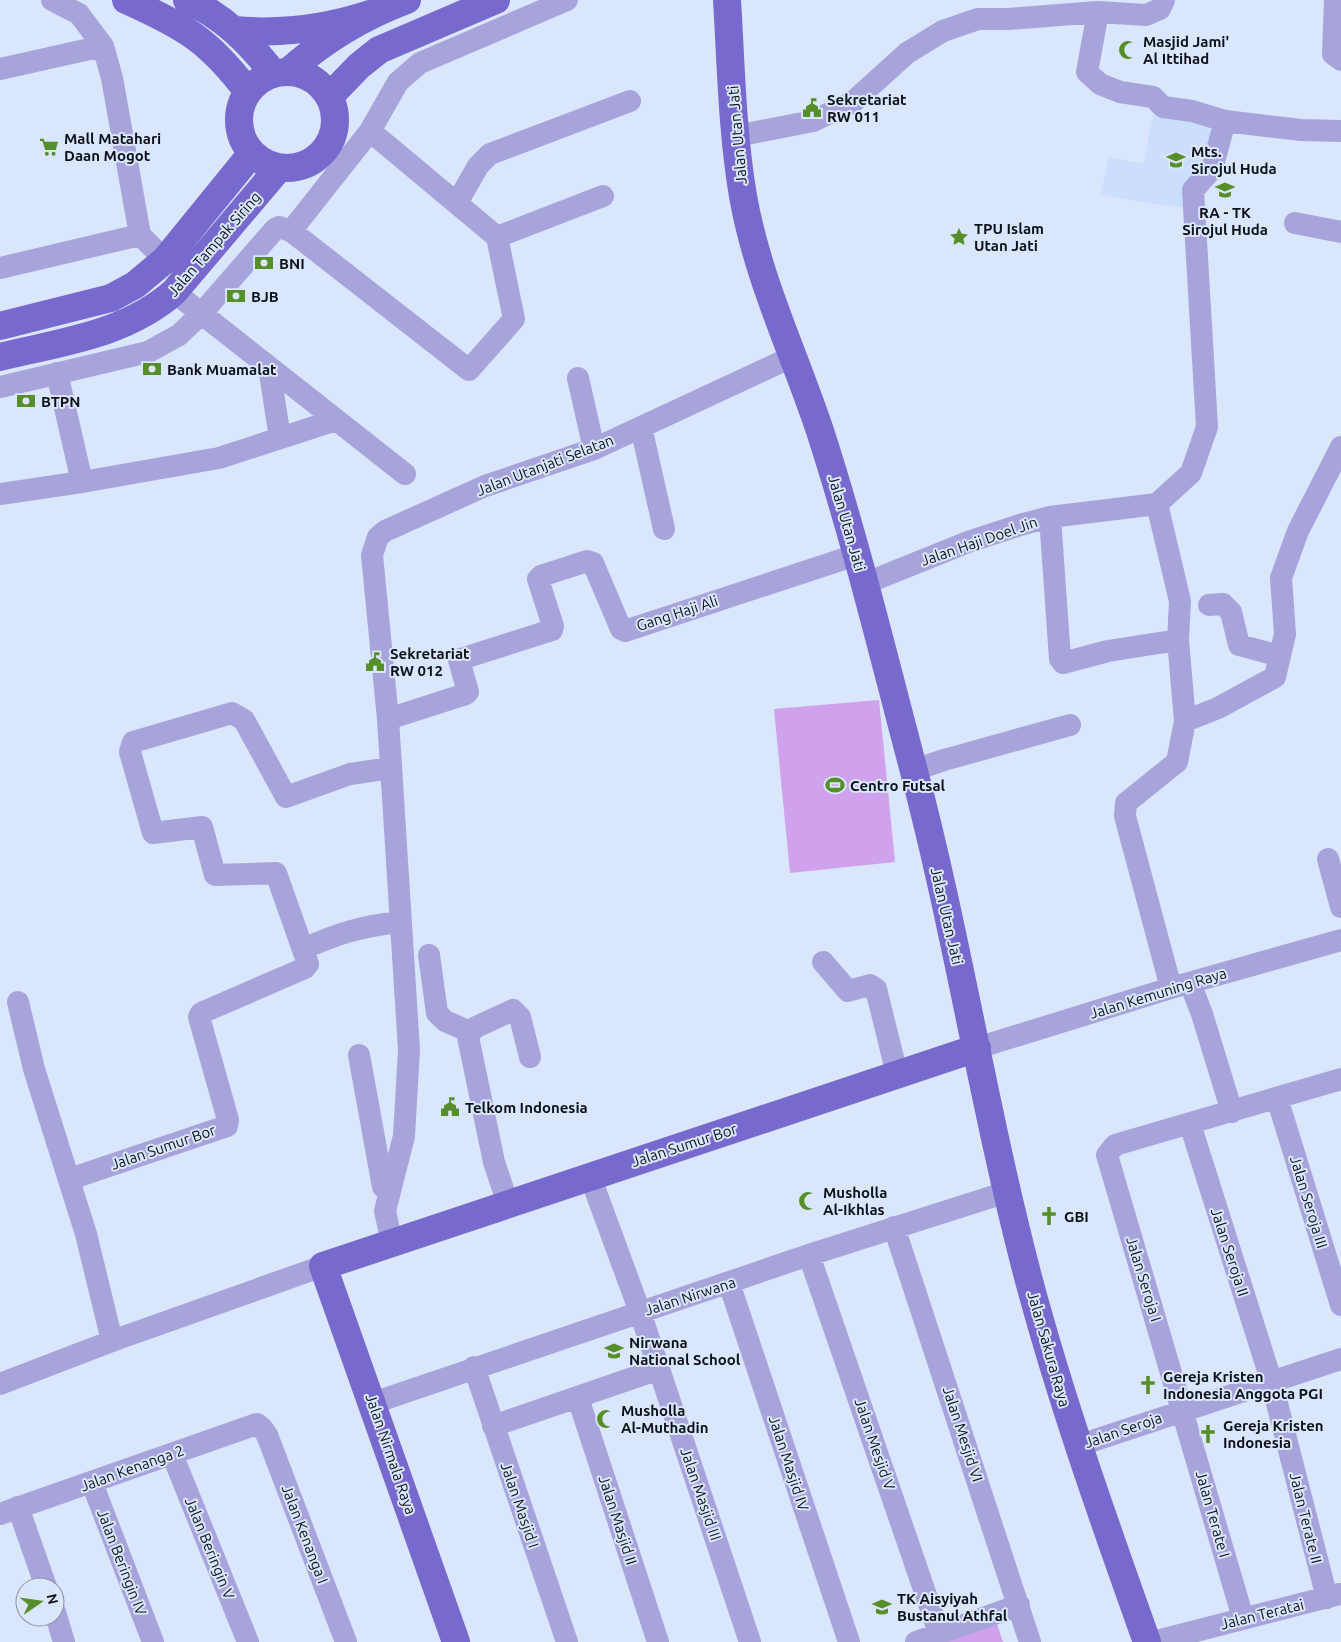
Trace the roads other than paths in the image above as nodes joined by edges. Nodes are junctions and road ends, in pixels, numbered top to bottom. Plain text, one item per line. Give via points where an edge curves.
1 (52, 0) edge
2 (126, 0) edge
3 (187, 0) edge
4 (496, 0) edge
5 (567, 0) edge
6 (727, 0) edge
7 (1164, 0) edge
8 (1335, 0) edge
9 (397, 4) edge
10 (1008, 10) edge
11 (1098, 12) junction
12 (434, 27) junction
13 (234, 30) junction
14 (103, 46) junction
15 (441, 53) junction
16 (1341, 60) edge
17 (0, 69) edge
18 (281, 72) junction
19 (248, 92) junction
20 (329, 97) junction
21 (630, 101) dead end
22 (1225, 121) junction
23 (370, 132) junction
24 (1341, 132) edge
25 (736, 136) junction
26 (252, 153) junction
27 (279, 168) junction
28 (603, 196) dead end
29 (457, 203) junction
30 (1295, 223) dead end
31 (291, 231) junction
32 (1341, 232) edge
33 (140, 235) junction
34 (497, 237) junction
35 (164, 260) junction
36 (0, 268) edge
37 (174, 292) junction
38 (201, 314) junction
39 (0, 326) edge
40 (794, 354) junction
41 (0, 357) edge
42 (269, 367) junction
43 (57, 373) junction
44 (578, 378) dead end
45 (0, 386) edge
46 (336, 420) junction
47 (640, 427) junction
48 (280, 438) junction
49 (1341, 447) edge
50 (594, 449) junction
51 (405, 474) dead end
52 (82, 482) junction
53 (0, 494) edge
54 (1157, 504) junction
55 (1050, 517) junction
56 (664, 529) dead end
57 (856, 555) junction
58 (864, 584) junction
59 (1209, 605) dead end
60 (1178, 640) junction
61 (1280, 656) junction
62 (388, 719) junction
63 (1185, 721) junction
64 (1070, 725) dead end
65 (391, 768) junction
66 (914, 770) junction
67 (1328, 859) dead end
68 (1341, 908) edge
69 (401, 922) junction
70 (1341, 940) edge
71 (303, 949) junction
72 (429, 955) dead end
73 (822, 962) dead end
74 (1175, 979) junction
75 (18, 1002) dead end
76 (971, 1026) junction
77 (470, 1032) junction
78 (359, 1055) dead end
79 (530, 1057) dead end
80 (939, 1060) junction
81 (897, 1074) junction
82 (1341, 1079) edge
83 (984, 1083) junction
84 (1278, 1098) junction
85 (1232, 1112) junction
86 (1190, 1124) junction
87 (590, 1176) junction
88 (70, 1179) junction
89 (500, 1182) junction
90 (1008, 1192) junction
91 (388, 1218) junction
92 (894, 1227) junction
93 (809, 1255) junction
94 (324, 1266) junction
95 (729, 1284) junction
96 (1341, 1305) edge
97 (640, 1312) junction
98 (111, 1336) junction
99 (1341, 1359) edge
100 (474, 1367) junction
101 (659, 1369) junction
102 (1271, 1380) junction
103 (0, 1384) edge
104 (578, 1398) junction
105 (373, 1403) junction
106 (1184, 1410) junction
107 (493, 1426) junction
108 (262, 1428) joint
109 (1077, 1446) junction
110 (172, 1454) junction
111 (92, 1483) junction
112 (9, 1510) edge
113 (41, 1577) edge
114 (1334, 1596) edge
115 (1019, 1605) junction
116 (1243, 1618) junction
117 (60, 1627) edge
118 (939, 1633) junction
119 (452, 1640) edge
120 (64, 1642) edge
121 (153, 1642) edge
122 (248, 1642) edge
123 (346, 1642) edge
124 (567, 1642) edge
125 (658, 1642) edge
126 (750, 1642) edge
127 (849, 1642) edge
128 (916, 1642) edge
129 (1030, 1642) edge
130 (1147, 1642) edge
131 (1153, 1642) edge

1 - 14 street via 78,14
2 - 19 main road via 201,40 225,62
3 - 13 main road via 212,12
4 - 12 main road
5 - 15 street
6 - 25 main road, Jalan Utan Jati
7 - 11 street via 1160,9 1146,15
8 - 16 street via 1333,54
9 - 13 main road via 353,20 311,29
9 - 18 main road via 344,31
10 - 11 street
10 - 25 street via 943,31 907,53 853,102 813,121
11 - 22 street via 1087,72 1100,84 1120,92 1152,97 1163,107
12 - 15 street
12 - 20 main road via 379,50
13 - 18 main road
14 - 17 street
14 - 33 street via 112,78
15 - 23 street via 420,63 398,82
18 - 19 main road via 257,82
18 - 20 main road via 305,75 319,84
19 - 26 main road via 239,114 239,128
20 - 27 main road via 335,123 326,148 306,164
21 - 29 street via 490,154 478,166
22 - 24 street
22 - 54 street via 1212,169 1193,190 1207,427 1190,473
23 - 29 street
23 - 31 street
25 - 40 main road, Jalan Utan Jati via 752,239 767,289
26 - 27 main road
26 - 35 main road, Jalan Tampak Siring
27 - 37 main road, Jalan Tampak Siring
28 - 34 street
29 - 34 street
30 - 32 street
31 - 34 street via 469,370 514,319
31 - 38 street via 275,229
33 - 35 street
33 - 36 street
35 - 39 main road, Jalan Tampak Siring via 135,285 111,298
37 - 38 street
37 - 41 main road, Jalan Tampak Siring via 148,313 124,325
38 - 42 street
38 - 43 street via 179,335 148,352
40 - 47 street, Jalan Utanjati Selatan
40 - 57 main road, Jalan Utan Jati via 822,436
42 - 46 street
42 - 48 street
43 - 45 street
43 - 52 street
44 - 50 street
46 - 48 street
46 - 51 street
47 - 50 street, Jalan Utanjati Selatan
47 - 56 street
48 - 52 street via 219,458
49 - 61 street via 1298,530 1281,578 1285,634
50 - 62 street, Jalan Utanjati Selatan via 485,486 378,537 372,555
52 - 53 street
54 - 55 street, Jalan Haji Doel Jin
54 - 60 street via 1180,602
55 - 58 street, Jalan Haji Doel Jin via 968,542
55 - 60 street via 1057,628 1063,663 1108,651
57 - 58 main road, Jalan Utan Jati
57 - 62 street, Gang Haji Ali via 625,630 621,629 593,563 587,561 541,576 538,579 552,630 459,660 466,694
58 - 66 main road, Jalan Utan Jati
59 - 61 street via 1223,604 1231,612 1239,645
60 - 63 street
61 - 63 street via 1276,677 1218,708
62 - 65 street
63 - 74 street via 1177,762 1126,803 1125,816 1151,916
64 - 66 street
65 - 69 street
65 - 71 street, Jalan Sumur Bor via 350,774 286,797 244,720 232,713 133,742 130,752 153,833 202,827 215,875 276,873
66 - 76 main road, Jalan Utan Jati
67 - 68 street
69 - 71 street via 335,934
69 - 91 street via 409,1050 404,1136
70 - 74 street, Jalan Kemuning Raya
71 - 88 street, Jalan Sumur Bor via 308,964 305,968 200,1013 198,1017 228,1120 227,1126
72 - 77 street via 437,1012 445,1022
73 - 81 street via 848,991 870,985 876,989
74 - 76 street, Jalan Kemuning Raya
74 - 85 street via 1202,1014
75 - 88 street via 52,1133
76 - 80 main road, Jalan Sumur Bor
76 - 83 main road, Jalan Sakura Raya
77 - 79 street via 513,1010 520,1016
77 - 89 street via 468,1037
78 - 91 street
80 - 81 main road, Jalan Sumur Bor
80 - 83 main road via 962,1059 972,1064
81 - 87 main road, Jalan Sumur Bor
82 - 84 street
83 - 90 main road, Jalan Sakura Raya
84 - 85 street
84 - 96 street, Jalan Seroja III
85 - 86 street
86 - 102 street, Jalan Seroja II
86 - 106 street, Jalan Seroja I via 1115,1145 1107,1155
87 - 89 main road, Jalan Sumur Bor
87 - 97 street, Jalan Masjid III
88 - 98 street
89 - 91 main road, Jalan Sumur Bor
90 - 92 street, Jalan Nirwana
90 - 109 main road, Jalan Sakura Raya via 1027,1274
91 - 94 main road, Jalan Sumur Bor
92 - 93 street, Jalan Nirwana
92 - 115 street, Jalan Mesjid VI
93 - 95 street, Jalan Nirwana
93 - 118 street, Jalan Mesjid V
94 - 98 street, Jalan Sumur Bor
94 - 105 main road, Jalan Nirmala Raya
95 - 97 street, Jalan Nirwana
95 - 127 street, Jalan Masjid IV
97 - 100 street, Jalan Nirwana
97 - 101 street, Jalan Masjid III
98 - 103 street, Jalan Sumur Bor
99 - 102 street, Jalan Seroja
100 - 105 street, Jalan Nirwana
100 - 107 street, Jalan Masjid I
101 - 104 street
101 - 126 street, Jalan Masjid III
102 - 106 street, Jalan Seroja
102 - 114 street, Jalan Terate II
104 - 107 street
104 - 125 street, Jalan Masjid II
105 - 119 main road, Jalan Nirmala Raya
106 - 109 street, Jalan Seroja
106 - 116 street, Jalan Terate I
107 - 124 street, Jalan Masjid I
108 - 110 street, Jalan Kenanga 2 via 257,1424 249,1426
108 - 123 street, Jalan Kenanga I
109 - 130 main road, Jalan Sakura Raya
110 - 111 street, Jalan Kenanga 2
110 - 122 street, Jalan Beringin V
111 - 112 street, Jalan Kenanga 2
111 - 121 street, Jalan Beringin IV
112 - 113 street
114 - 116 street, Jalan Teratai
115 - 118 street
115 - 129 street, Jalan Mesjid VI
116 - 131 street, Jalan Teratai
117 - 120 street
118 - 128 street

